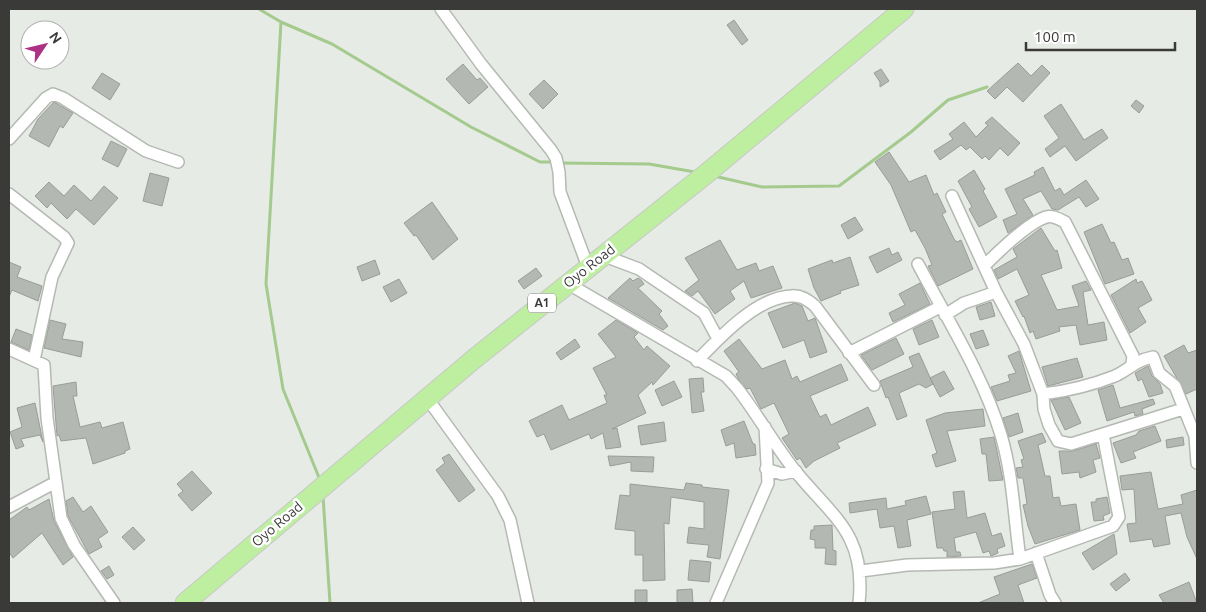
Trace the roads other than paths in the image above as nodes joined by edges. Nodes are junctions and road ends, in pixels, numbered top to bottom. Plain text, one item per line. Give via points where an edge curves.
1 (441, 9) edge
2 (904, 9) edge
3 (9, 139) edge
4 (178, 162) dead end
5 (9, 194) edge
6 (952, 196) dead end
7 (595, 261) junction
8 (918, 264) dead end
9 (984, 266) junction
10 (568, 283) junction
11 (996, 292) junction
12 (943, 311) junction
13 (718, 339) junction
14 (9, 349) edge
15 (849, 353) junction
16 (34, 360) junction
17 (697, 361) junction
18 (1132, 363) junction
19 (874, 386) dead end
20 (1043, 394) junction
21 (427, 398) junction
22 (1184, 409) junction
23 (766, 427) junction
24 (1103, 434) junction
25 (1197, 463) edge
26 (766, 470) junction
27 (796, 471) junction
28 (56, 482) junction
29 (9, 507) edge
30 (1036, 554) junction
31 (1020, 559) junction
32 (861, 571) junction
33 (114, 603) edge
34 (185, 603) edge
35 (528, 603) edge
36 (716, 603) edge
37 (859, 603) edge
38 (1055, 603) edge

1 - 7 street via 556,158 560,192
2 - 7 highway, Oyo Road / A1 via 706,174
3 - 4 street via 53,94 146,152
5 - 16 street via 68,243 52,277
6 - 9 street
7 - 10 highway, Oyo Road / A1
7 - 13 street via 639,269 704,313
8 - 12 street
9 - 11 street
9 - 18 street via 1012,239 1046,217 1065,222 1133,356
10 - 17 street
10 - 21 highway, Oyo Road / A1
11 - 12 street
11 - 20 street via 1024,344
12 - 15 street
12 - 31 street via 968,359 1000,434 1010,471
13 - 15 street via 765,304 791,296 805,298 815,306
13 - 17 street
14 - 16 street
15 - 19 street
16 - 28 street via 44,365
17 - 23 street via 726,376
18 - 20 street via 1117,375 1089,385
18 - 22 street via 1153,357 1159,374 1175,386
20 - 24 street via 1049,425 1058,441 1071,444
21 - 34 highway, Oyo Road / A1
21 - 35 street via 487,480 506,512 515,538
22 - 24 street
22 - 25 street via 1195,436
23 - 26 street
23 - 27 street
24 - 30 street via 1119,517 1117,522
26 - 27 street via 782,474
26 - 36 street via 768,482
27 - 32 street via 846,529
28 - 29 street
28 - 33 street via 61,518 84,560
30 - 31 street
30 - 38 street
31 - 32 street
32 - 37 street

